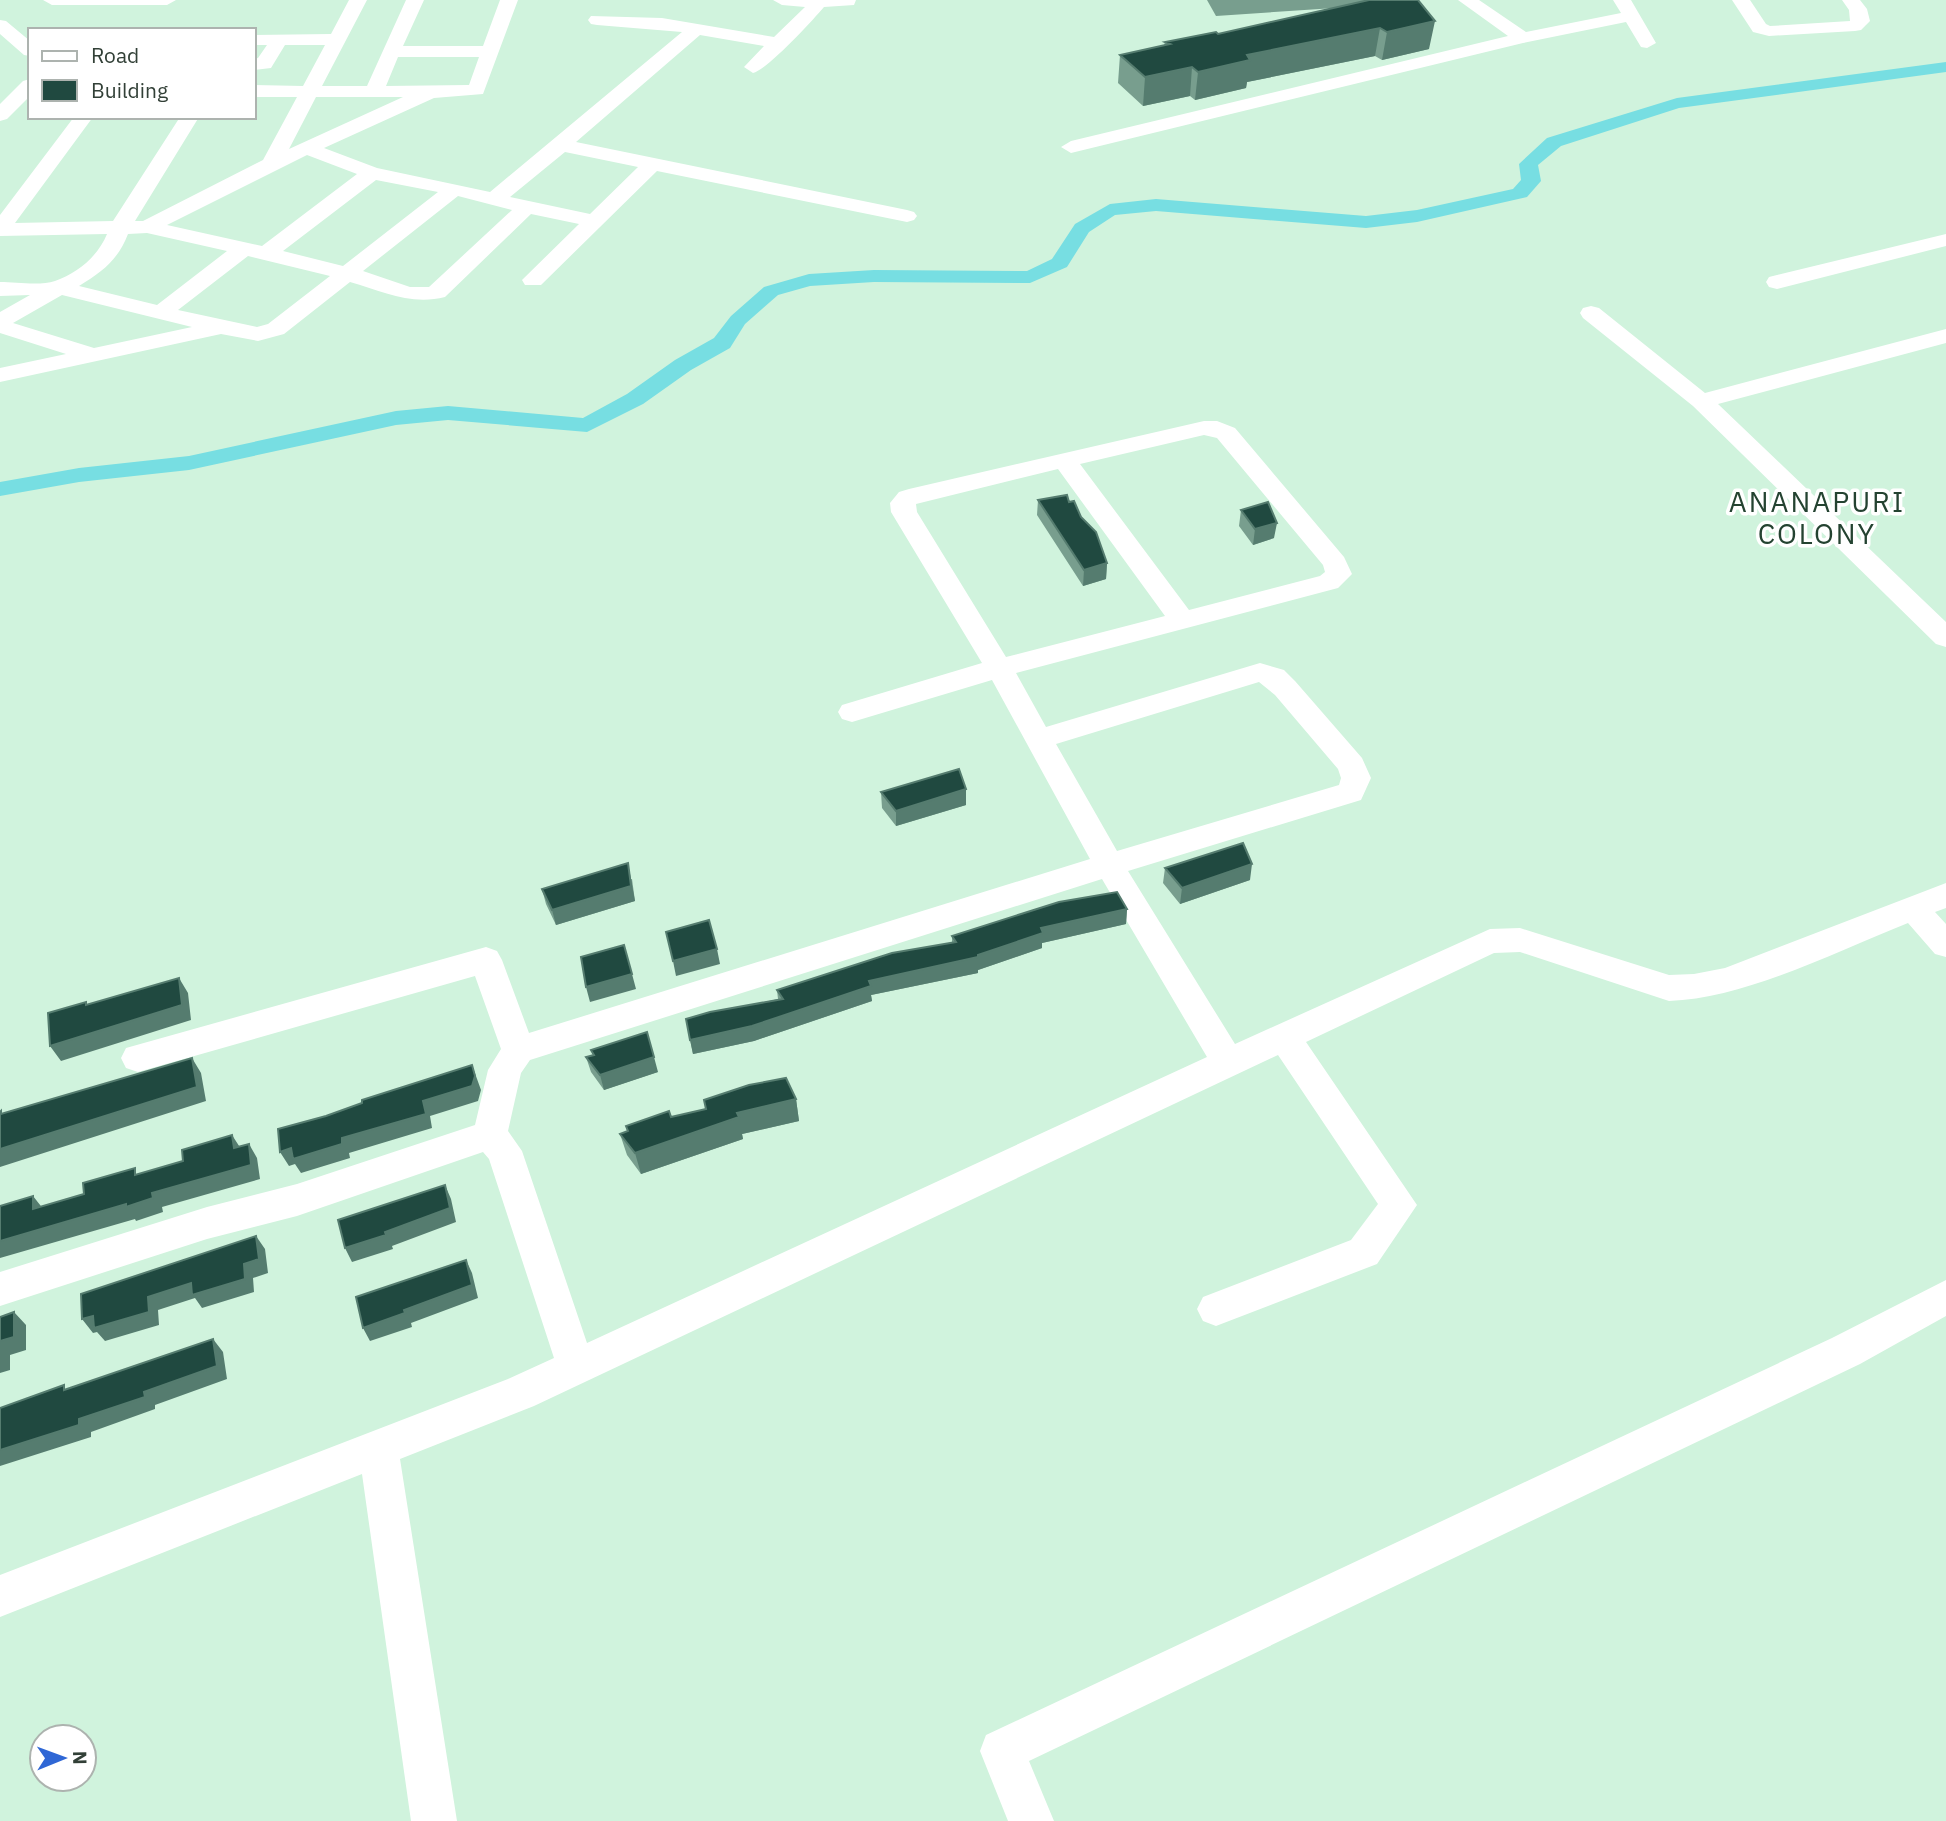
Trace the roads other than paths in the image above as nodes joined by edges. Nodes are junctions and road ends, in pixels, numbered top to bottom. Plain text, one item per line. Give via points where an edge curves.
1 (52, 0) edge
2 (167, 0) edge
3 (358, 0) edge
4 (415, 0) edge
5 (509, 0) edge
6 (604, 0) edge
7 (782, 0) edge
8 (1466, 0) edge
9 (1741, 0) edge
10 (1851, 0) edge
11 (848, 1) edge
12 (817, 2) edge
13 (1627, 8) edge
14 (597, 20) junction
15 (0, 25) edge
16 (697, 29) junction
17 (1523, 38) junction
18 (338, 39) junction
19 (256, 40) edge
20 (279, 40) junction
21 (590, 40) dead end
22 (780, 43) junction
23 (1647, 43) dead end
24 (20, 44) edge
25 (490, 51) junction
26 (390, 52) junction
27 (256, 64) edge
28 (753, 67) dead end
29 (256, 90) edge
30 (312, 91) junction
31 (374, 91) junction
32 (430, 92) junction
33 (25, 94) edge
34 (0, 115) edge
35 (83, 119) edge
36 (189, 119) edge
37 (561, 145) junction
38 (1071, 147) dead end
39 (307, 148) junction
40 (654, 163) junction
41 (271, 164) junction
42 (372, 173) junction
43 (454, 189) junction
44 (494, 199) junction
45 (527, 206) junction
46 (908, 216) dead end
47 (594, 221) junction
48 (147, 227) junction
49 (118, 229) junction
50 (0, 230) edge
51 (1946, 240) edge
52 (243, 249) junction
53 (265, 254) junction
54 (348, 274) junction
55 (533, 279) dead end
56 (1777, 282) dead end
57 (61, 288) junction
58 (0, 289) edge
59 (161, 312) junction
60 (1591, 313) dead end
61 (0, 324) edge
62 (222, 327) junction
63 (1946, 336) edge
64 (92, 355) junction
65 (0, 375) edge
66 (1701, 401) junction
67 (1065, 461) junction
68 (1182, 620) junction
69 (1946, 638) edge
70 (999, 668) junction
71 (852, 712) dead end
72 (1038, 739) junction
73 (1109, 865) junction
74 (1946, 895) edge
75 (1913, 908) junction
76 (1946, 945) edge
77 (1283, 1036) junction
78 (517, 1049) junction
79 (138, 1058) dead end
80 (1228, 1062) junction
81 (490, 1135) junction
82 (0, 1289) edge
83 (1946, 1297) edge
84 (1216, 1309) dead end
85 (576, 1367) junction
86 (378, 1448) junction
87 (0, 1596) edge
88 (434, 1821) edge
89 (1031, 1821) edge

1 - 2 street
3 - 18 street
4 - 26 street
5 - 25 street
6 - 14 street
7 - 12 street
8 - 17 street
9 - 10 street via 1759,28 1769,31 1855,26 1861,21
11 - 12 street
12 - 22 street via 816,9
13 - 17 street
13 - 23 street
14 - 16 street
14 - 21 street
15 - 24 street
16 - 22 street
16 - 37 street
17 - 38 street
18 - 20 street
18 - 30 street
19 - 20 street
20 - 27 street via 264,64
22 - 28 street
25 - 26 street
25 - 32 street via 476,90
26 - 31 street
29 - 30 street
30 - 31 street
30 - 41 street
31 - 32 street
32 - 39 street
33 - 34 street
35 - 50 street
36 - 49 street
37 - 40 street
37 - 44 street
39 - 41 street
39 - 42 street
40 - 46 street
40 - 47 street
41 - 48 street
42 - 43 street
42 - 53 street
43 - 44 street
43 - 54 street
44 - 45 street
45 - 47 street
45 - 54 street via 430,295
47 - 55 street
48 - 49 street
48 - 52 street
49 - 50 street
49 - 57 street via 112,248 96,267
51 - 56 street
52 - 53 street
52 - 59 street
53 - 54 street
54 - 62 street via 276,329 258,334
57 - 58 street
57 - 59 street
57 - 61 street
59 - 62 street
60 - 66 street
61 - 64 street
62 - 64 street
63 - 66 street
64 - 65 street
66 - 69 street
67 - 68 street
67 - 68 street via 1217,428 1335,563 1339,574 1329,582
67 - 70 street via 918,494 903,503 904,512
68 - 70 street
70 - 71 street
70 - 72 street
72 - 73 street
72 - 73 street via 1260,672 1285,688 1352,765 1356,778 1351,792 1325,803
73 - 78 street
73 - 80 street
74 - 75 street
75 - 76 street
75 - 77 street via 1729,980 1694,987 1669,988 1641,981 1520,940 1490,941
77 - 80 street
77 - 84 street via 1399,1205 1364,1252
78 - 79 street via 486,960
78 - 81 street via 505,1070
80 - 85 street
81 - 82 street via 297,1200 207,1223
81 - 85 street via 504,1151
83 - 89 street via 1846,1351 1002,1751
85 - 86 street
86 - 87 street
86 - 88 street

